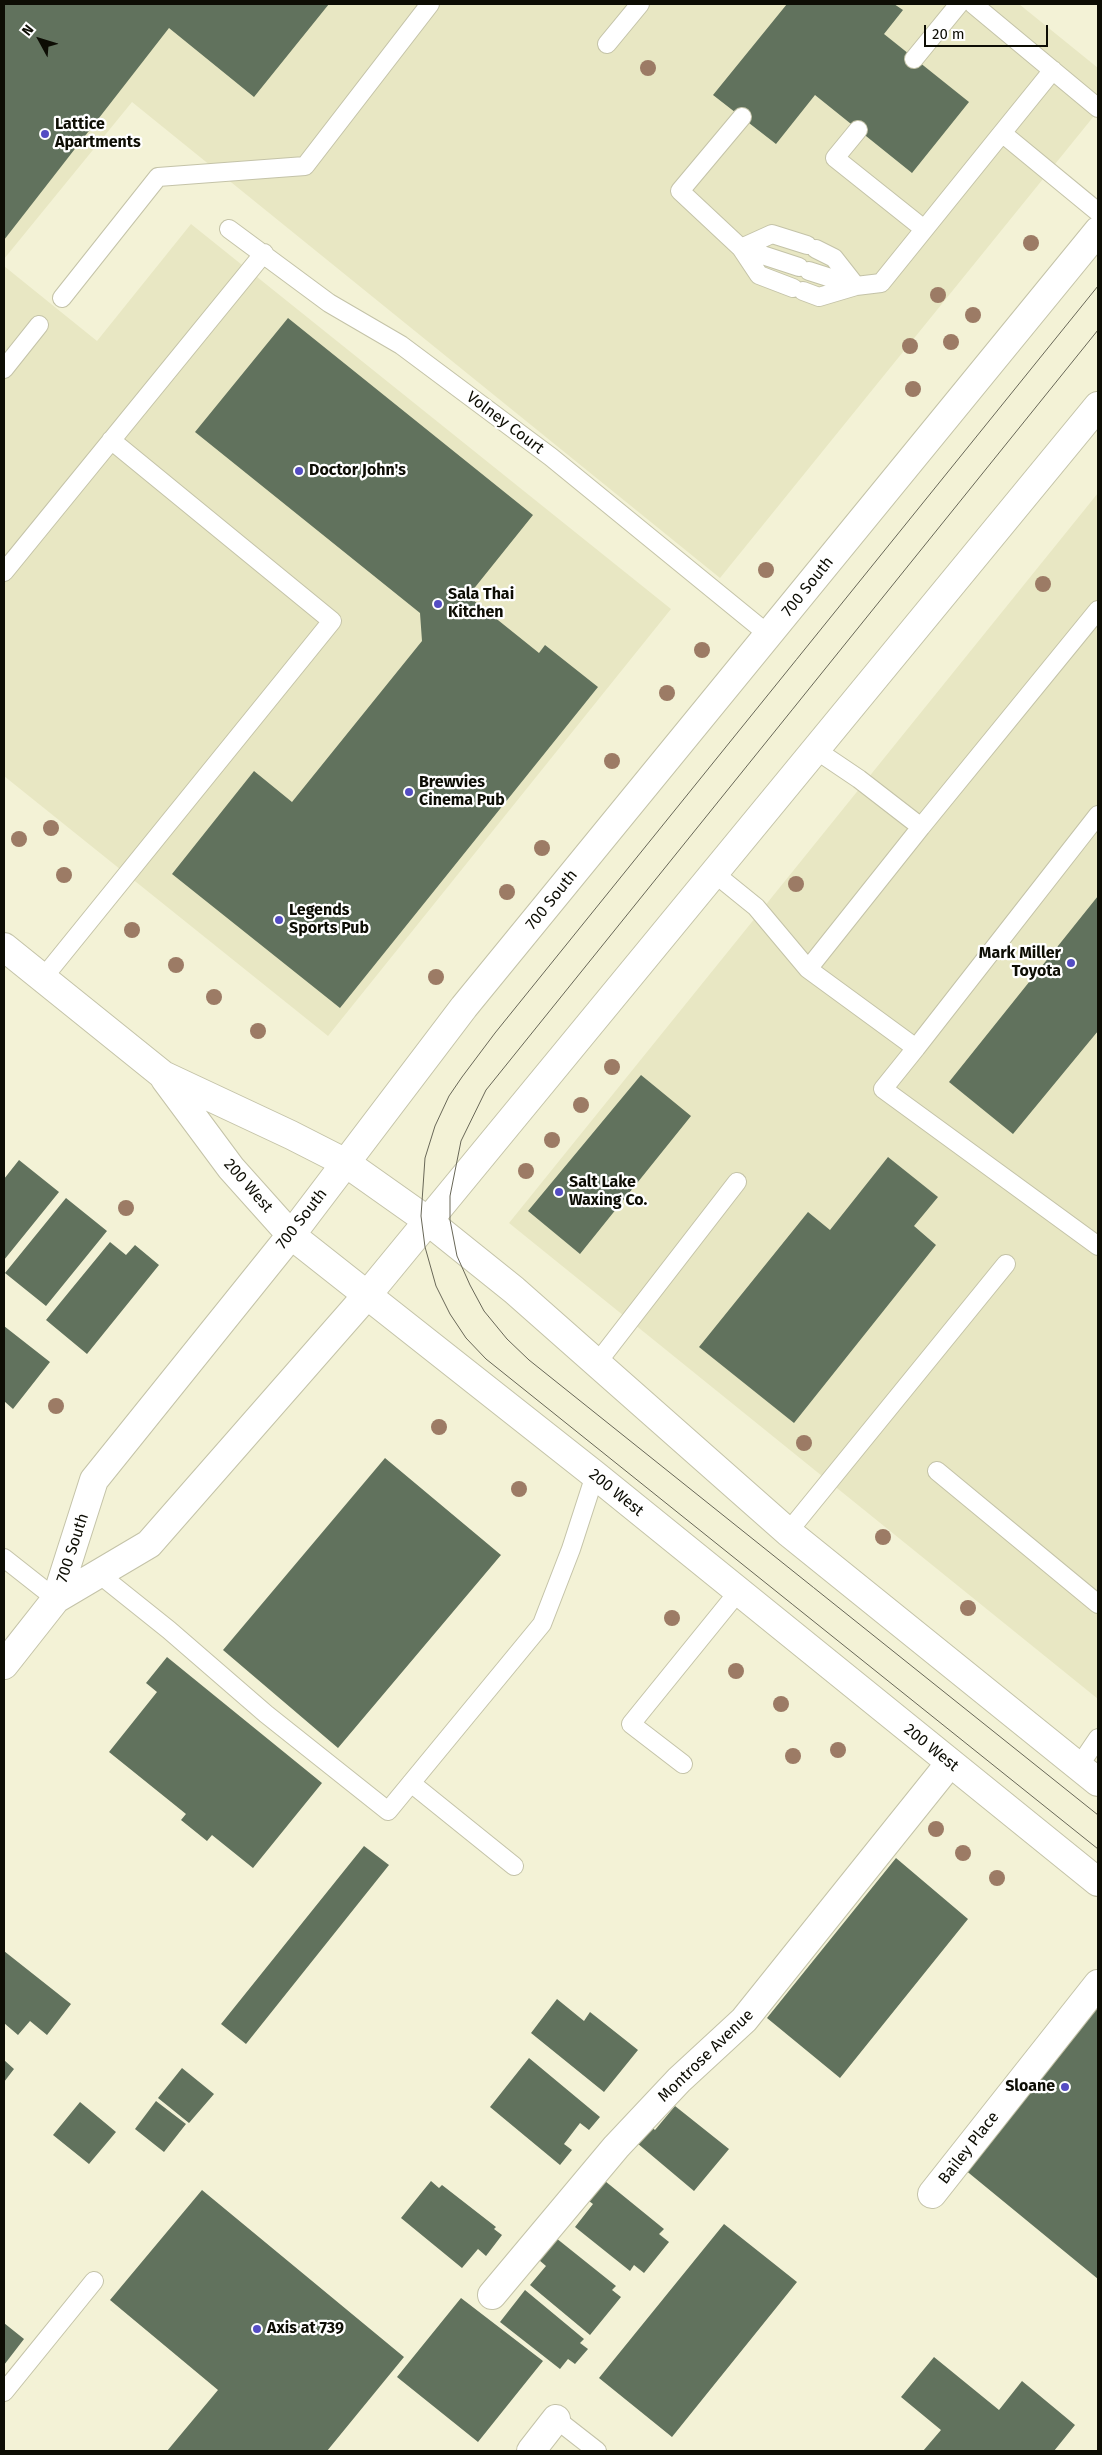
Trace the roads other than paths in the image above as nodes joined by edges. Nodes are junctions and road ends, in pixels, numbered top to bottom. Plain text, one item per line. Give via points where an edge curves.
1 (429, 4) edge
2 (640, 4) edge
3 (959, 4) edge
4 (978, 5) edge
5 (608, 44) dead end
6 (914, 59) dead end
7 (1053, 70) junction
8 (1098, 108) edge
9 (742, 117) dead end
10 (858, 130) dead end
11 (1002, 133) junction
12 (1098, 212) edge
13 (229, 229) dead end
14 (924, 229) junction
15 (1098, 231) edge
16 (741, 248) junction
17 (264, 254) junction
18 (856, 286) junction
19 (62, 298) dead end
20 (38, 326) dead end
21 (4, 369) edge
22 (1098, 406) edge
23 (111, 440) junction
24 (4, 572) edge
25 (1098, 610) edge
26 (769, 635) junction
27 (816, 750) junction
28 (1098, 815) edge
29 (921, 827) junction
30 (714, 873) junction
31 (4, 947) edge
32 (808, 969) junction
33 (43, 978) junction
34 (916, 1048) junction
35 (163, 1075) junction
36 (346, 1163) junction
37 (737, 1182) dead end
38 (428, 1221) junction
39 (291, 1235) junction
40 (1098, 1246) edge
41 (1006, 1264) dead end
42 (368, 1294) junction
43 (597, 1363) junction
44 (937, 1471) dead end
45 (595, 1475) junction
46 (788, 1532) junction
47 (4, 1558) edge
48 (99, 1574) junction
49 (738, 1592) junction
50 (56, 1599) junction
51 (1098, 1604) edge
52 (4, 1665) edge
53 (1098, 1738) edge
54 (950, 1763) junction
55 (683, 1764) dead end
56 (1089, 1774) edge
57 (411, 1783) junction
58 (514, 1866) dead end
59 (1098, 1882) edge
60 (1098, 1984) edge
61 (932, 2194) dead end
62 (94, 2281) dead end
63 (492, 2295) dead end
64 (4, 2392) edge
65 (556, 2419) joint
66 (531, 2451) edge
67 (597, 2451) edge

1 - 19 lane via 305,166 158,177
2 - 5 lane
3 - 6 lane
4 - 7 lane
7 - 8 lane
7 - 11 lane
9 - 16 lane via 680,191
10 - 14 lane via 836,158
11 - 12 lane
11 - 14 lane
13 - 17 lane, Volney Court
14 - 18 lane via 881,283
15 - 26 street, 700 South
16 - 18 lane
16 - 18 lane via 759,275 819,297
16 - 18 lane via 772,234 834,258
17 - 23 lane
17 - 26 lane, Volney Court via 330,304 402,345 551,457
20 - 21 lane
22 - 27 street, 700 South
23 - 24 lane
23 - 33 lane via 332,621
25 - 29 lane
26 - 36 street, 700 South via 464,1007
27 - 29 lane
27 - 30 street, 700 South
28 - 34 lane
29 - 32 lane
30 - 32 lane via 756,907
30 - 38 street, 700 South
31 - 33 street, 200 West
32 - 34 lane
33 - 35 street, 200 West
34 - 40 lane via 883,1089
35 - 36 street, 200 West
35 - 39 street, 200 West via 231,1168
36 - 38 street, 200 West
36 - 39 street, 700 South
37 - 43 lane
38 - 42 street, 700 South
38 - 43 street, 200 West
39 - 42 street, 200 West
39 - 50 street, 700 South via 94,1480
41 - 46 lane
42 - 45 street, 200 West
42 - 48 street, 700 South via 149,1544
43 - 46 street, 200 West
44 - 51 lane
45 - 49 street, 200 West
45 - 57 lane via 542,1624
46 - 56 street, 200 West
47 - 50 lane
48 - 50 street, 700 South
48 - 57 lane via 388,1811
49 - 54 street, 200 West
49 - 55 lane via 631,1724
50 - 52 street, 700 South
53 - 56 lane
54 - 59 street, 200 West
54 - 63 street, Montrose Avenue via 744,2020 679,2080 623,2140
57 - 58 lane
60 - 61 street, Bailey Place
62 - 64 lane
65 - 66 street
65 - 67 lane

